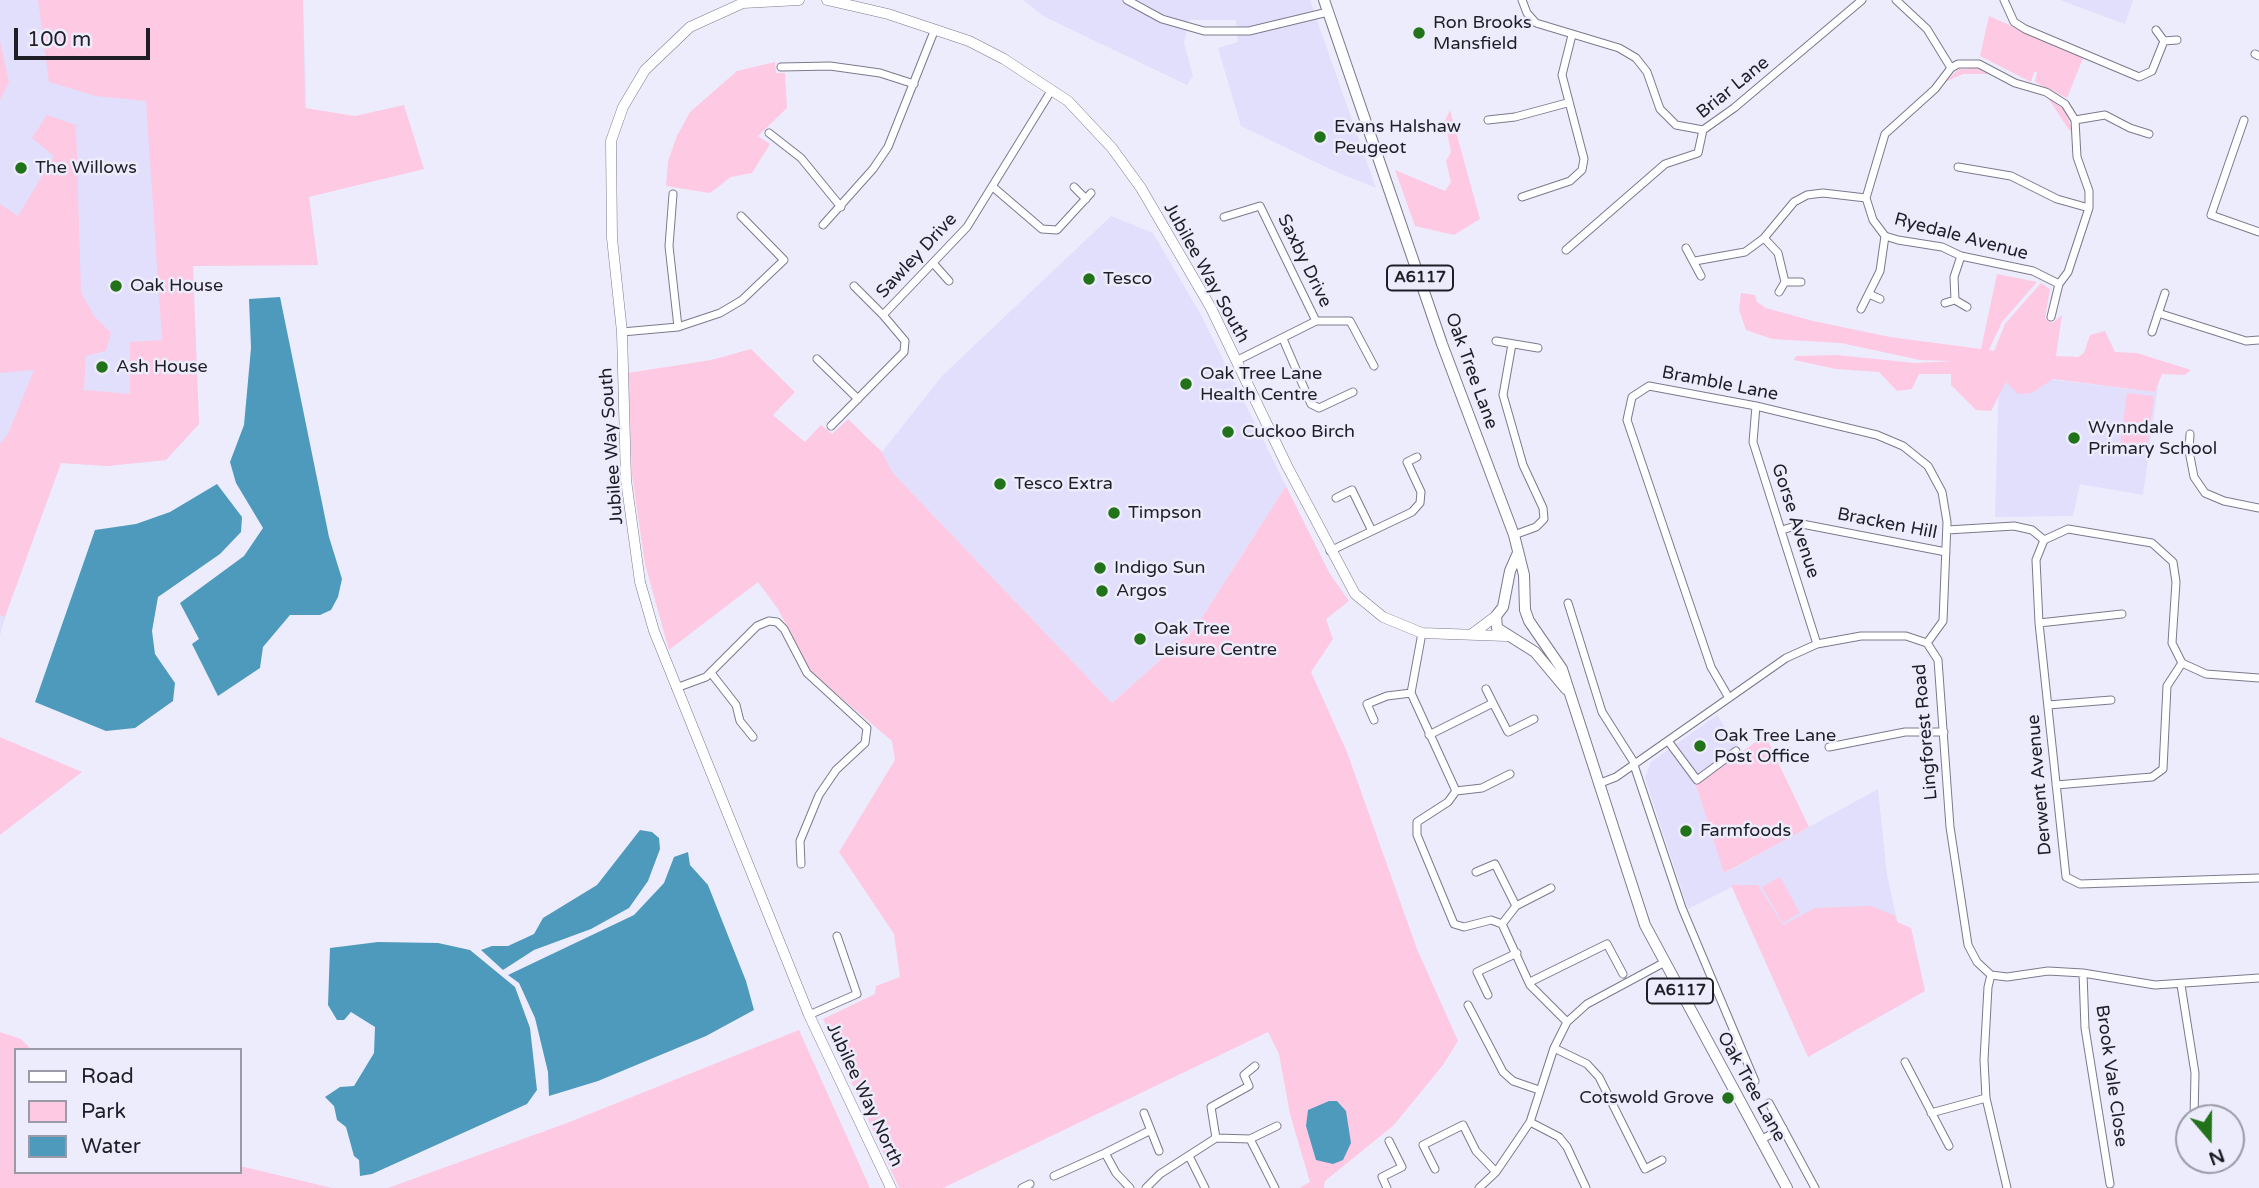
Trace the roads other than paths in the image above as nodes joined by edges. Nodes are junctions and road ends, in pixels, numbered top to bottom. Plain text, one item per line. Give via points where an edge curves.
1 (799, 0) edge
2 (827, 0) edge
3 (1324, 0) edge
4 (1522, 0) edge
5 (1862, 0) edge
6 (1896, 0) edge
7 (2004, 0) edge
8 (1127, 1) edge
9 (1328, 12) junction
10 (936, 29) junction
11 (2156, 30) dead end
12 (1572, 35) junction
13 (2177, 40) dead end
14 (2164, 41) junction
15 (781, 66) dead end
16 (1951, 68) junction
17 (914, 84) junction
18 (1051, 91) junction
19 (1567, 103) junction
20 (1488, 120) dead end
21 (2076, 120) junction
22 (2244, 120) dead end
23 (1703, 130) junction
24 (769, 133) dead end
25 (2149, 134) dead end
26 (1958, 167) dead end
27 (993, 187) junction
28 (1074, 187) dead end
29 (673, 194) dead end
30 (1532, 194) junction
31 (1522, 197) dead end
32 (1866, 198) junction
33 (1535, 204) dead end
34 (841, 207) junction
35 (2089, 208) junction
36 (741, 216) dead end
37 (1224, 217) dead end
38 (823, 225) dead end
39 (2259, 232) edge
40 (1885, 236) junction
41 (1764, 238) junction
42 (1686, 248) dead end
43 (1566, 250) dead end
44 (1961, 256) junction
45 (1695, 261) junction
46 (933, 263) junction
47 (1701, 276) dead end
48 (949, 281) dead end
49 (1785, 282) junction
50 (1801, 282) dead end
51 (2059, 284) junction
52 (854, 286) dead end
53 (1779, 292) dead end
54 (2165, 293) dead end
55 (1868, 294) junction
56 (1880, 299) dead end
57 (1955, 300) junction
58 (1945, 303) dead end
59 (1967, 307) dead end
60 (1861, 309) dead end
61 (2158, 313) junction
62 (883, 315) junction
63 (2052, 317) dead end
64 (1316, 321) junction
65 (678, 327) junction
66 (622, 332) junction
67 (2152, 332) dead end
68 (1283, 339) junction
69 (2259, 340) edge
70 (1496, 341) dead end
71 (1512, 344) junction
72 (1538, 348) dead end
73 (817, 359) dead end
74 (1236, 361) junction
75 (1374, 366) dead end
76 (1353, 392) dead end
77 (858, 399) junction
78 (1756, 406) junction
79 (831, 426) dead end
80 (2190, 434) dead end
81 (1417, 457) dead end
82 (1336, 498) dead end
83 (2259, 508) edge
84 (1782, 530) junction
85 (1947, 530) junction
86 (1371, 531) junction
87 (1514, 535) junction
88 (2043, 540) junction
89 (1330, 551) junction
90 (1946, 552) junction
91 (1517, 555) junction
92 (1568, 603) dead end
93 (1525, 610) junction
94 (1499, 612) junction
95 (2122, 614) dead end
96 (1529, 621) junction
97 (2039, 623) junction
98 (1422, 633) junction
99 (1472, 634) junction
100 (1508, 636) junction
101 (1818, 643) junction
102 (1927, 643) junction
103 (2182, 663) junction
104 (711, 673) junction
105 (2259, 678) edge
106 (676, 688) junction
107 (1486, 689) dead end
108 (1566, 689) junction
109 (1410, 693) junction
110 (1729, 698) junction
111 (2111, 700) dead end
112 (1493, 702) junction
113 (2048, 705) junction
114 (1534, 719) dead end
115 (1374, 720) dead end
116 (1944, 732) junction
117 (1429, 735) junction
118 (753, 737) dead end
119 (1668, 741) junction
120 (1829, 747) dead end
121 (1736, 751) dead end
122 (1634, 764) junction
123 (1510, 774) dead end
124 (1598, 784) junction
125 (2056, 785) junction
126 (1456, 791) junction
127 (801, 864) dead end
128 (1476, 872) dead end
129 (2259, 878) edge
130 (1551, 888) dead end
131 (1517, 906) junction
132 (1502, 924) junction
133 (837, 936) dead end
134 (1517, 953) junction
135 (1665, 962) junction
136 (2083, 973) junction
137 (1623, 974) dead end
138 (1991, 975) junction
139 (2259, 978) edge
140 (1531, 982) junction
141 (2181, 985) junction
142 (1488, 995) dead end
143 (1468, 1005) dead end
144 (809, 1015) junction
145 (1567, 1022) junction
146 (1554, 1048) junction
147 (1905, 1062) dead end
148 (1255, 1066) dead end
149 (1755, 1082) dead end
150 (1539, 1090) junction
151 (1986, 1098) junction
152 (1769, 1103) dead end
153 (2194, 1104) edge
154 (1144, 1113) dead end
155 (1931, 1113) junction
156 (1530, 1122) junction
157 (1277, 1126) dead end
158 (1783, 1128) junction
159 (1149, 1131) junction
160 (1216, 1138) junction
161 (1250, 1139) junction
162 (1760, 1140) junction
163 (1390, 1141) dead end
164 (1949, 1146) dead end
165 (1159, 1151) dead end
166 (1105, 1153) junction
167 (1189, 1156) junction
168 (1662, 1160) dead end
169 (1435, 1169) dead end
170 (1496, 1172) junction
171 (1054, 1176) dead end
172 (2110, 1184) dead end
173 (891, 1188) edge
174 (1130, 1188) edge
175 (1146, 1188) edge
176 (1205, 1188) edge
177 (1275, 1188) edge
178 (1387, 1188) edge
179 (1479, 1188) edge
180 (1586, 1188) edge
181 (1787, 1188) edge
182 (1815, 1188) edge
183 (2007, 1188) edge

1 - 66 street, Jubilee Way South via 743,4 690,27 645,70 623,107 611,141 612,237
2 - 10 street, Jubilee Way South
3 - 9 main road, Oak Tree Lane / A6117
4 - 12 street via 1536,23
5 - 23 street, Briar Lane
6 - 16 street via 1927,29
7 - 14 street via 2014,22 2025,29 2139,77 2152,71
8 - 9 street via 1162,19 1216,32 1249,31
9 - 87 main road, Oak Tree Lane / A6117 via 1442,344
10 - 17 street
10 - 18 street, Jubilee Way South via 1004,59
11 - 14 street
12 - 19 street via 1562,75
12 - 23 street via 1619,48 1636,58 1647,72 1660,109 1676,125
13 - 14 street
15 - 17 street via 867,71
16 - 21 street via 1968,63 1986,67 2058,98
16 - 32 street via 1935,89 1885,134
17 - 34 street via 888,147
18 - 27 street, Sawley Drive
18 - 74 street, Jubilee Way South via 1068,101 1112,148 1140,188 1211,308
19 - 20 street
19 - 30 street via 1584,159 1582,170 1570,181
21 - 25 street via 2105,115
21 - 35 street via 2077,157 2089,191
22 - 39 street via 2211,215
23 - 43 street, Briar Lane via 1698,153 1665,164
24 - 34 street via 801,158
26 - 35 street via 2011,176 2057,199
27 - 28 street via 1042,229 1057,230 1089,196
27 - 46 street, Sawley Drive via 967,227
29 - 65 street via 669,246
30 - 31 street
30 - 33 street
32 - 40 street, Ryedale Avenue via 1873,220
32 - 41 street via 1807,195 1794,202
34 - 38 street
35 - 51 street via 2068,272
36 - 65 street via 784,260 742,300
37 - 64 street, Saxby Drive via 1260,206
40 - 44 street, Ryedale Avenue via 1942,247
40 - 55 street via 1880,271
41 - 45 street via 1745,252
41 - 49 street via 1778,253
42 - 45 street
44 - 51 street, Ryedale Avenue via 2033,271
44 - 57 street via 1954,277
45 - 47 street
46 - 48 street
46 - 62 street, Sawley Drive
49 - 50 street
49 - 53 street
51 - 63 street
52 - 62 street
54 - 61 street
55 - 56 street
55 - 60 street
57 - 58 street
57 - 59 street
61 - 67 street
61 - 69 street via 2246,341
62 - 77 street, Sawley Drive via 905,341 904,352
64 - 68 street, Saxby Drive
64 - 75 street via 1350,321
65 - 66 street
66 - 106 street, Jubilee Way South via 626,480 640,582
68 - 74 street, Saxby Drive
68 - 76 street via 1311,404 1319,408
70 - 71 street
71 - 72 street
71 - 87 street via 1503,396 1522,466 1544,519
73 - 77 street
74 - 89 street, Jubilee Way South
77 - 79 street, Sawley Drive
78 - 84 street, Gorse Avenue via 1753,442
78 - 85 street, Bramble Lane via 1877,435 1903,446 1928,466 1942,492
78 - 110 street, Bramble Lane via 1649,386 1632,397 1627,420 1712,667
80 - 83 street via 2194,477 2205,493
81 - 86 street via 1407,461 1421,492 1420,503 1412,512
82 - 86 street via 1352,491
84 - 90 street, Bracken Hill via 1802,524
84 - 101 street, Gorse Avenue
85 - 88 street via 2020,526
85 - 90 street, Bramble Lane
86 - 89 street
87 - 91 main road, Oak Tree Lane / A6117
88 - 97 street, Derwent Avenue via 2036,560
88 - 103 street via 2068,529 2160,547 2174,562 2172,643
89 - 98 street, Jubilee Way South via 1368,607
90 - 102 street, Bramble Lane via 1943,621
91 - 93 main road, Oak Tree Lane / A6117 via 1524,575
91 - 94 main road, Oak Tree Lane / A6117
92 - 122 street, Oak Tree Lane via 1602,712
93 - 94 main road via 1517,604
93 - 96 main road, Oak Tree Lane / A6117
94 - 99 street
94 - 100 main road, Oak Tree Lane / A6117 via 1497,628
95 - 97 street
96 - 100 main road via 1521,634
96 - 108 main road, Oak Tree Lane / A6117 via 1562,669
97 - 113 street, Derwent Avenue
98 - 99 street, Jubilee Way South
98 - 109 street
99 - 100 street, Jubilee Way South
100 - 108 main road, Oak Tree Lane / A6117 via 1535,652
101 - 102 street, Lingforest Road via 1861,636 1906,636
101 - 110 street, Lingforest Road via 1786,658
102 - 116 street, Lingforest Road via 1937,660
103 - 105 street via 2206,674
103 - 125 street via 2167,687 2163,769 2152,777
104 - 106 street
104 - 118 street
104 - 127 street via 757,626 777,622 807,673 867,728 865,743 836,769 815,804 800,841
106 - 144 street, Jubilee Way South
107 - 112 street
108 - 124 main road, Oak Tree Lane / A6117
109 - 115 street via 1367,704
109 - 117 street
110 - 119 street, Lingforest Road
111 - 113 street
112 - 114 street via 1508,732
112 - 117 street
113 - 125 street, Derwent Avenue
116 - 120 street via 1905,733
116 - 138 street, Lingforest Road via 1950,827 1968,946
117 - 126 street
119 - 121 street via 1697,780
119 - 122 street, Lingforest Road
122 - 124 street, Lingforest Road
122 - 149 street, Oak Tree Lane via 1682,908
123 - 126 street via 1482,788
124 - 135 main road, Oak Tree Lane / A6117 via 1644,925
125 - 129 street, Derwent Avenue via 2066,877 2080,884
126 - 132 street via 1448,802 1417,822 1417,835 1457,927 1491,920
128 - 131 street via 1495,864
130 - 131 street
131 - 132 street
132 - 134 street
133 - 144 street via 857,994
134 - 140 street
134 - 142 street via 1477,972
135 - 145 street via 1587,1004
135 - 162 main road, Oak Tree Lane / A6117
136 - 138 street
136 - 141 street via 2136,984
136 - 172 street, Brook Vale Close via 2085,1028
137 - 140 street via 1607,944
138 - 151 street
139 - 141 street
140 - 145 street
141 - 153 street
143 - 150 street via 1503,1072 1513,1082
144 - 173 street, Jubilee Way North
145 - 146 street
146 - 150 street
146 - 168 street via 1587,1064 1599,1077 1645,1169
147 - 155 street
148 - 160 street via 1244,1075 1249,1086 1211,1107
150 - 156 street
151 - 155 street
151 - 183 street
152 - 158 street, Oak Tree Lane
154 - 159 street
155 - 164 street
156 - 170 street
156 - 180 street via 1559,1137
157 - 161 street
158 - 162 street
158 - 182 street, Oak Tree Lane
159 - 165 street
159 - 166 street
160 - 161 street
160 - 167 street
161 - 177 street
162 - 181 main road, Oak Tree Lane / A6117
163 - 178 street via 1402,1167 1382,1177
166 - 171 street
166 - 174 street
167 - 175 street
167 - 176 street
169 - 170 street via 1423,1145 1462,1125 1476,1151
170 - 179 street

